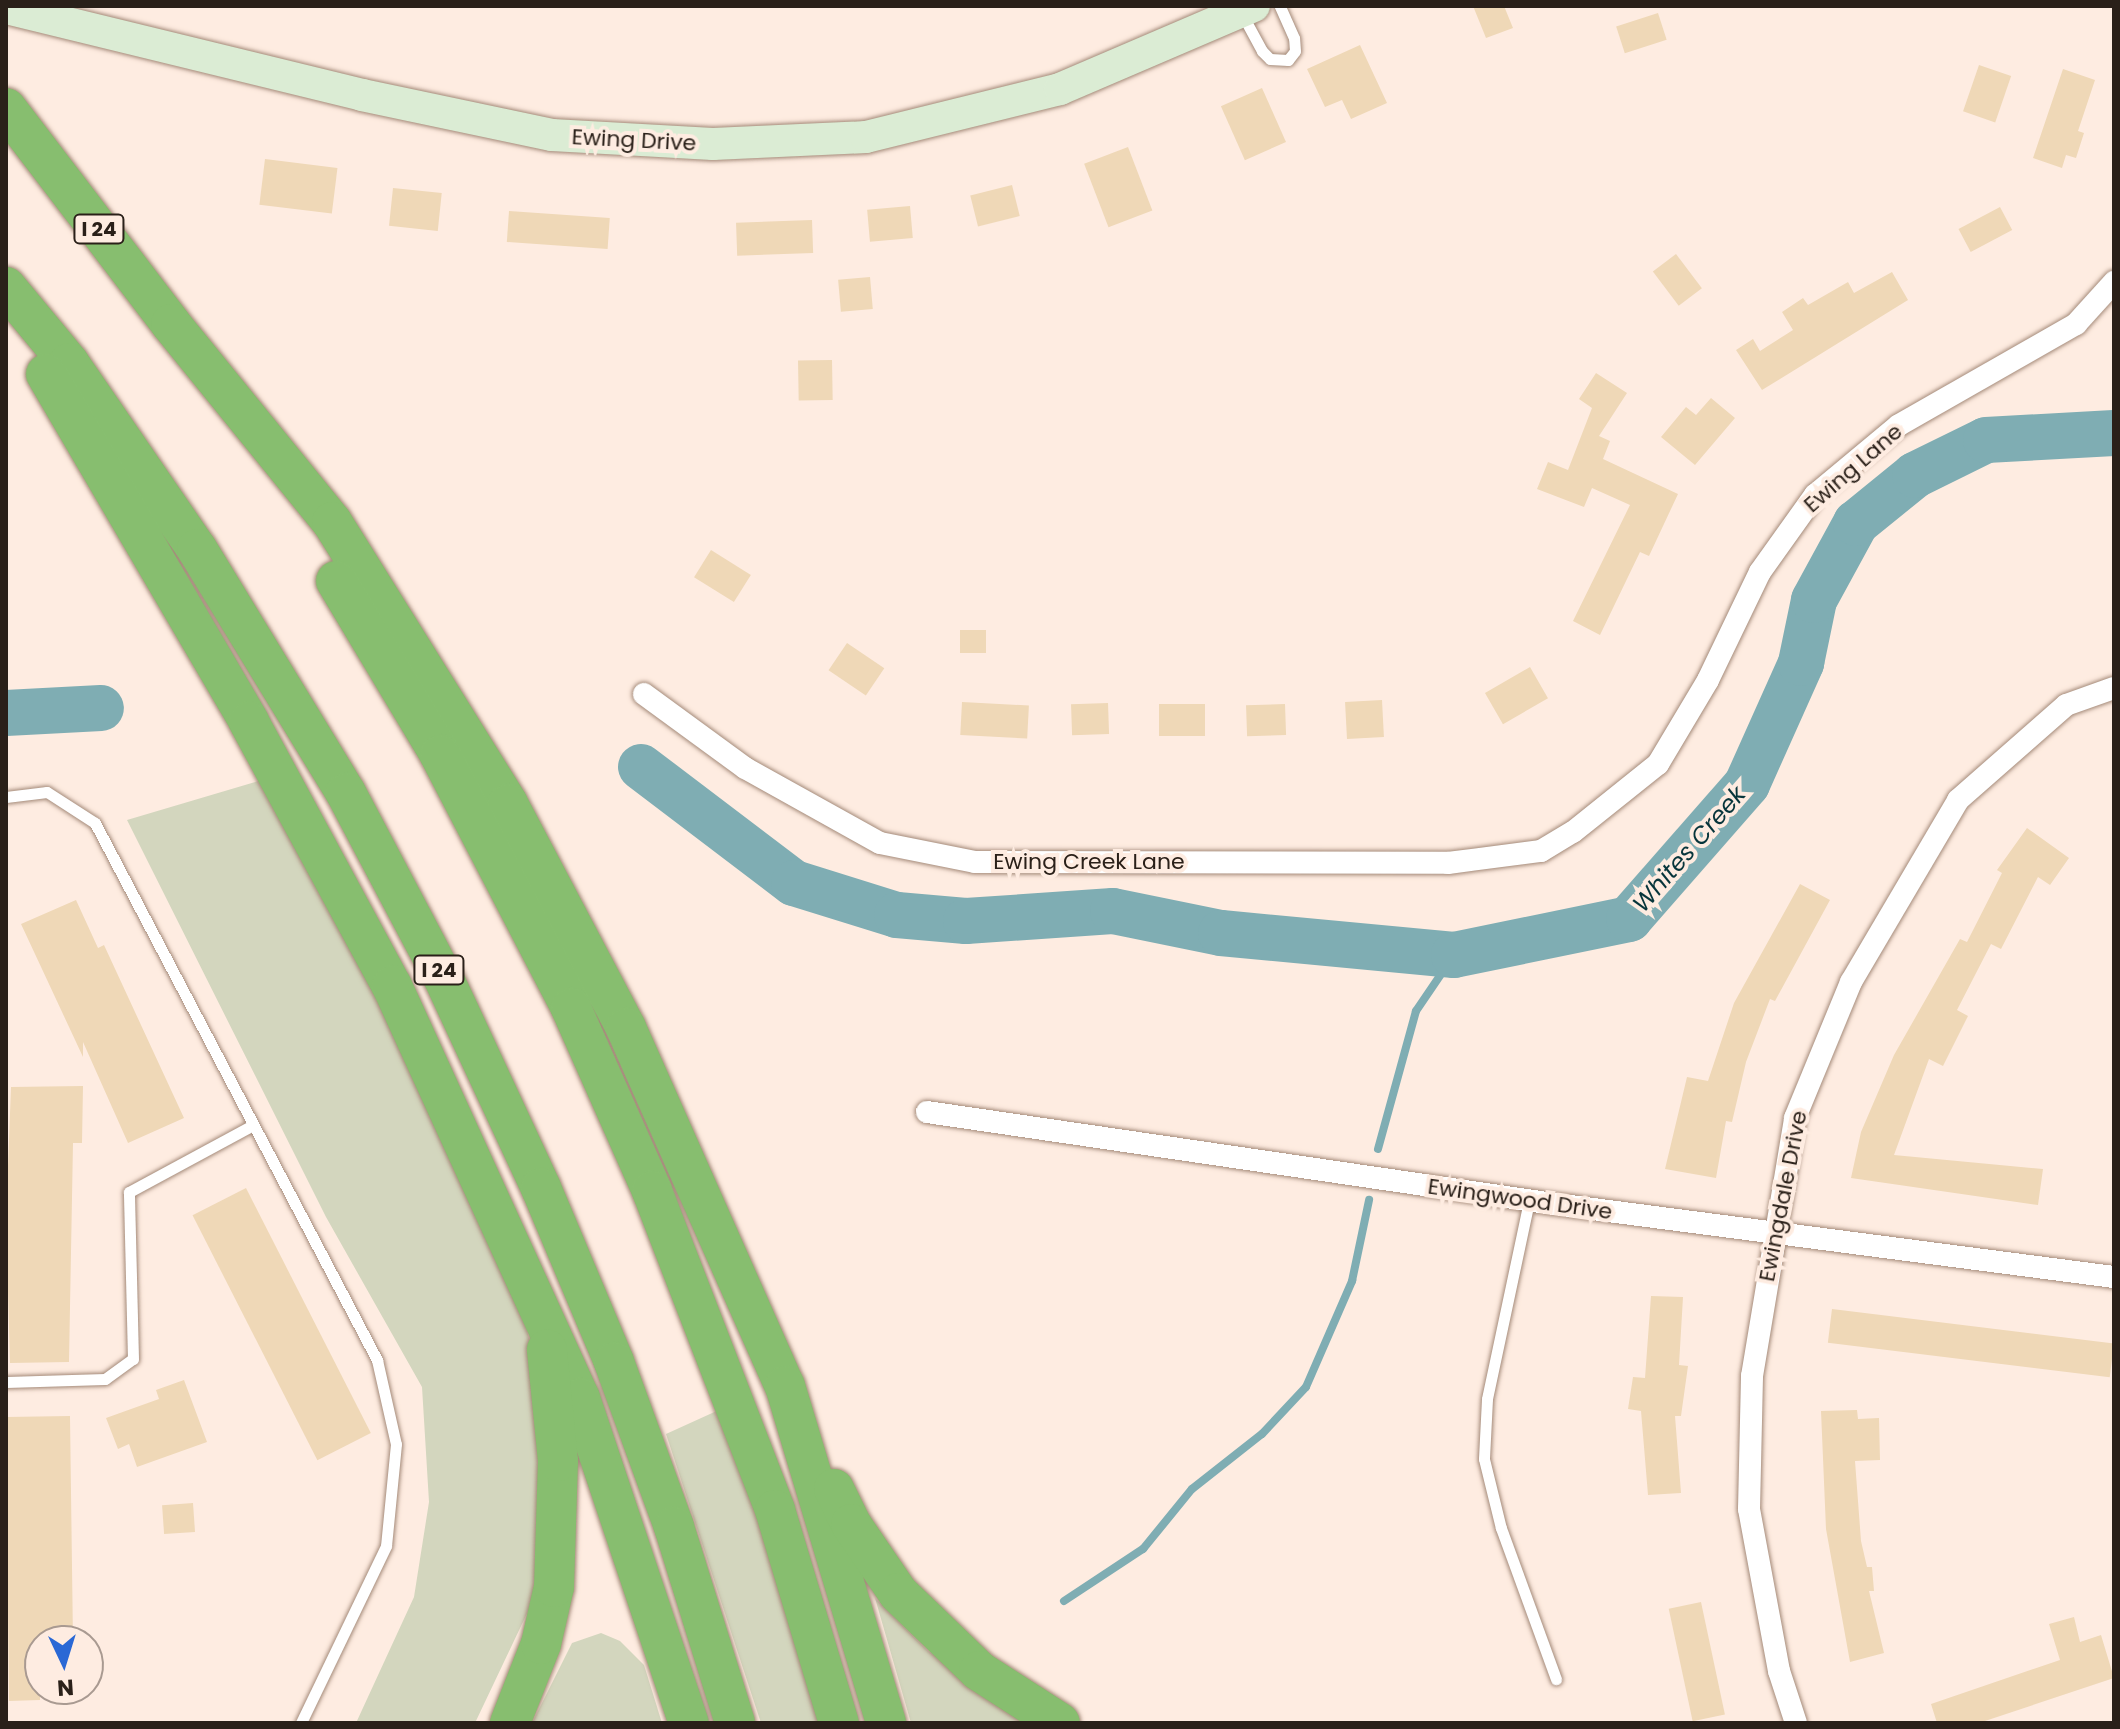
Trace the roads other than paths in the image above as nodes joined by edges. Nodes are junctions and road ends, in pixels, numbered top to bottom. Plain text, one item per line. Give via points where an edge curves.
1 (1280, 6) edge
2 (6, 8) edge
3 (1247, 9) edge
4 (17, 120) edge
5 (2114, 282) edge
6 (6, 287) edge
7 (6, 310) edge
8 (171, 324) junction
9 (2114, 688) edge
10 (644, 694) dead end
11 (6, 797) edge
12 (1573, 832) joint
13 (927, 1112) dead end
14 (253, 1125) junction
15 (1529, 1201) junction
16 (1773, 1232) junction
17 (2114, 1277) edge
18 (543, 1310) junction
19 (6, 1382) edge
20 (785, 1386) junction
21 (1556, 1679) dead end
22 (301, 1723) edge
23 (510, 1723) edge
24 (689, 1723) edge
25 (735, 1723) edge
26 (839, 1723) edge
27 (886, 1723) edge
28 (1060, 1723) edge
29 (1796, 1723) edge

1 - 3 lane via 1294,38 1295,51 1288,60 1270,59 1262,51
2 - 3 street, Ewing Drive via 362,95 552,135 713,144 866,137 1045,93
4 - 8 highway, I 24
5 - 12 street, Ewing Lane via 2076,324 1899,425 1815,495 1760,572 1708,680 1658,764
6 - 25 highway, I 24 via 69,363 197,549 346,793 444,979 614,1362 674,1527
7 - 18 highway via 226,681 392,986
8 - 20 highway via 332,522 508,804 626,1028
8 - 26 highway, I 24 via 343,590 440,755 571,1008 718,1356 775,1510
9 - 16 street, Ewingdale Drive via 2066,705 1958,800 1851,982 1795,1118
10 - 12 street, Ewing Creek Lane via 745,768 880,843 975,862 1448,863 1541,851
11 - 14 lane via 47,792 95,823
13 - 15 street, Ewingwood Drive
14 - 19 lane via 129,1192 133,1359 105,1379
14 - 22 lane via 377,1360 396,1444 386,1546
15 - 16 street, Ewingwood Drive
15 - 21 lane via 1487,1399 1484,1459 1501,1528
16 - 17 street, Ewingwood Drive
16 - 29 street, Ewingdale Drive via 1752,1376 1749,1509 1779,1671
18 - 23 highway via 558,1461 554,1587 541,1644
18 - 24 highway via 644,1579
20 - 27 highway
20 - 28 highway via 851,1524 898,1593 979,1671

